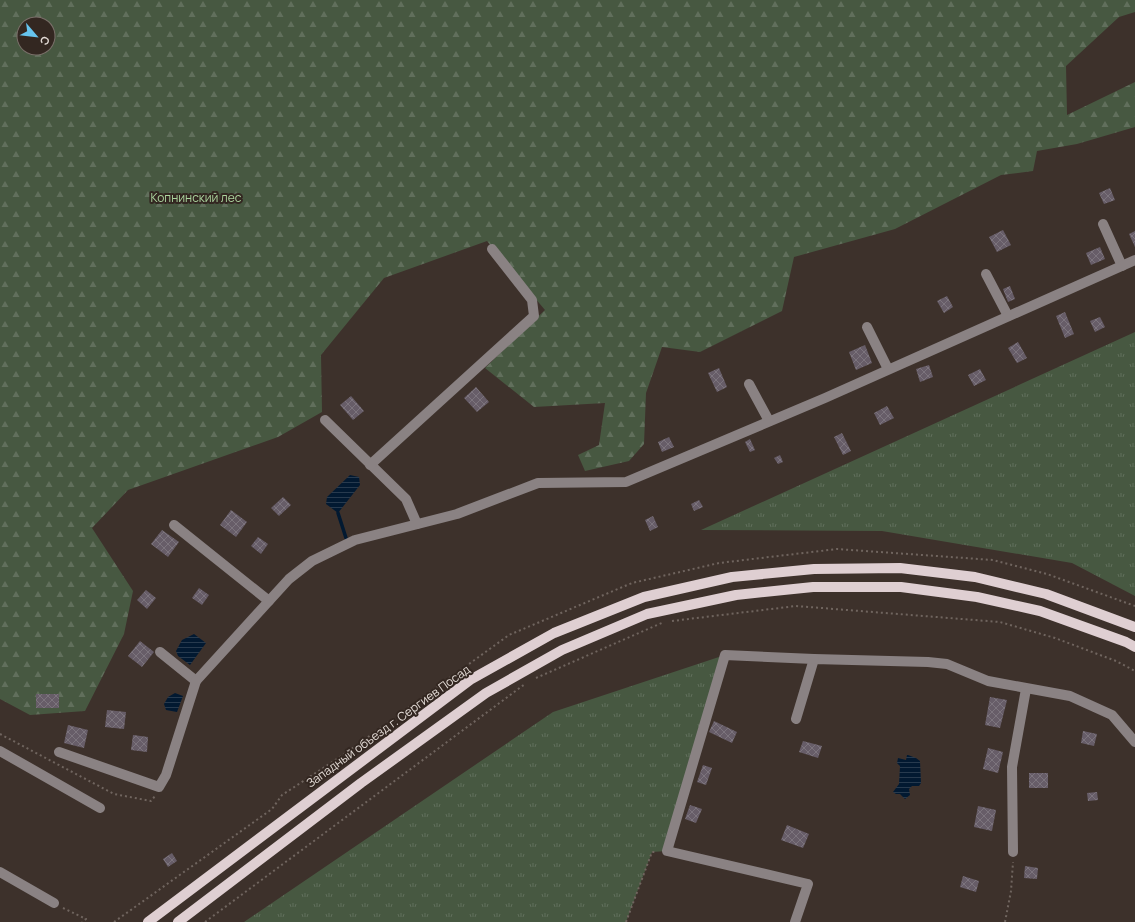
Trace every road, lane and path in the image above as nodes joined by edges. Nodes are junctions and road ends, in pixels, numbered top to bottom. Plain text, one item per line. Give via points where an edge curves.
1 (1103, 224) dead end
2 (492, 249) dead end
3 (1135, 260) edge
4 (1122, 266) junction
5 (986, 274) dead end
6 (1008, 316) junction
7 (866, 327) dead end
8 (888, 370) junction
9 (749, 384) dead end
10 (325, 420) dead end
11 (769, 421) junction
12 (370, 465) junction
13 (418, 524) junction
14 (174, 525) dead end
15 (269, 601) junction
16 (1135, 606) edge
17 (1135, 627) edge
18 (1135, 646) edge
19 (160, 652) dead end
20 (814, 659) junction
21 (1135, 671) edge
22 (196, 681) junction
23 (1026, 689) junction
24 (796, 718) dead end
25 (0, 734) edge
26 (1135, 742) edge
27 (0, 752) edge
28 (59, 752) dead end
29 (159, 787) junction
30 (100, 808) dead end
31 (667, 851) junction
32 (1013, 852) joint
33 (0, 872) edge
34 (54, 903) joint
35 (86, 919) junction
36 (82, 922) edge
37 (88, 922) edge
38 (114, 922) edge
39 (148, 922) edge
40 (178, 922) edge
41 (205, 922) edge
42 (626, 922) edge
43 (795, 922) edge
44 (1005, 922) edge

1 - 4 street
2 - 12 street via 532,300 534,316
3 - 4 street
4 - 6 street
5 - 6 street
6 - 8 street
7 - 8 street
8 - 11 street
9 - 11 street
10 - 12 street
11 - 13 street via 626,482 538,483 457,514
12 - 13 street via 406,500
13 - 15 street via 355,540 312,561
14 - 15 street
15 - 22 street
16 - 38 path via 1047,574 993,560 837,549 719,563 632,583 509,634 346,753 282,795 272,809
17 - 39 main road, Западный объезд г. Сергиев Посад via 1046,594 975,577 900,568 814,569 732,577 644,597 554,633 470,680
18 - 40 main road via 1040,611 977,597 901,587 813,587 736,595 647,614 562,650 486,693 361,783
19 - 22 street
20 - 23 street via 947,664 988,681
20 - 24 street
20 - 31 street via 726,655
21 - 41 path via 1055,638 1000,622 796,606 666,621 529,681
22 - 29 street via 166,776
23 - 26 street via 1070,696 1112,715
23 - 32 street via 1012,768
25 - 29 path via 114,794 151,801 158,793
27 - 30 street
28 - 29 street
31 - 42 path via 652,852
31 - 43 street via 808,884
32 - 44 path via 1012,884
33 - 34 street
34 - 35 path
35 - 36 path
35 - 37 path

